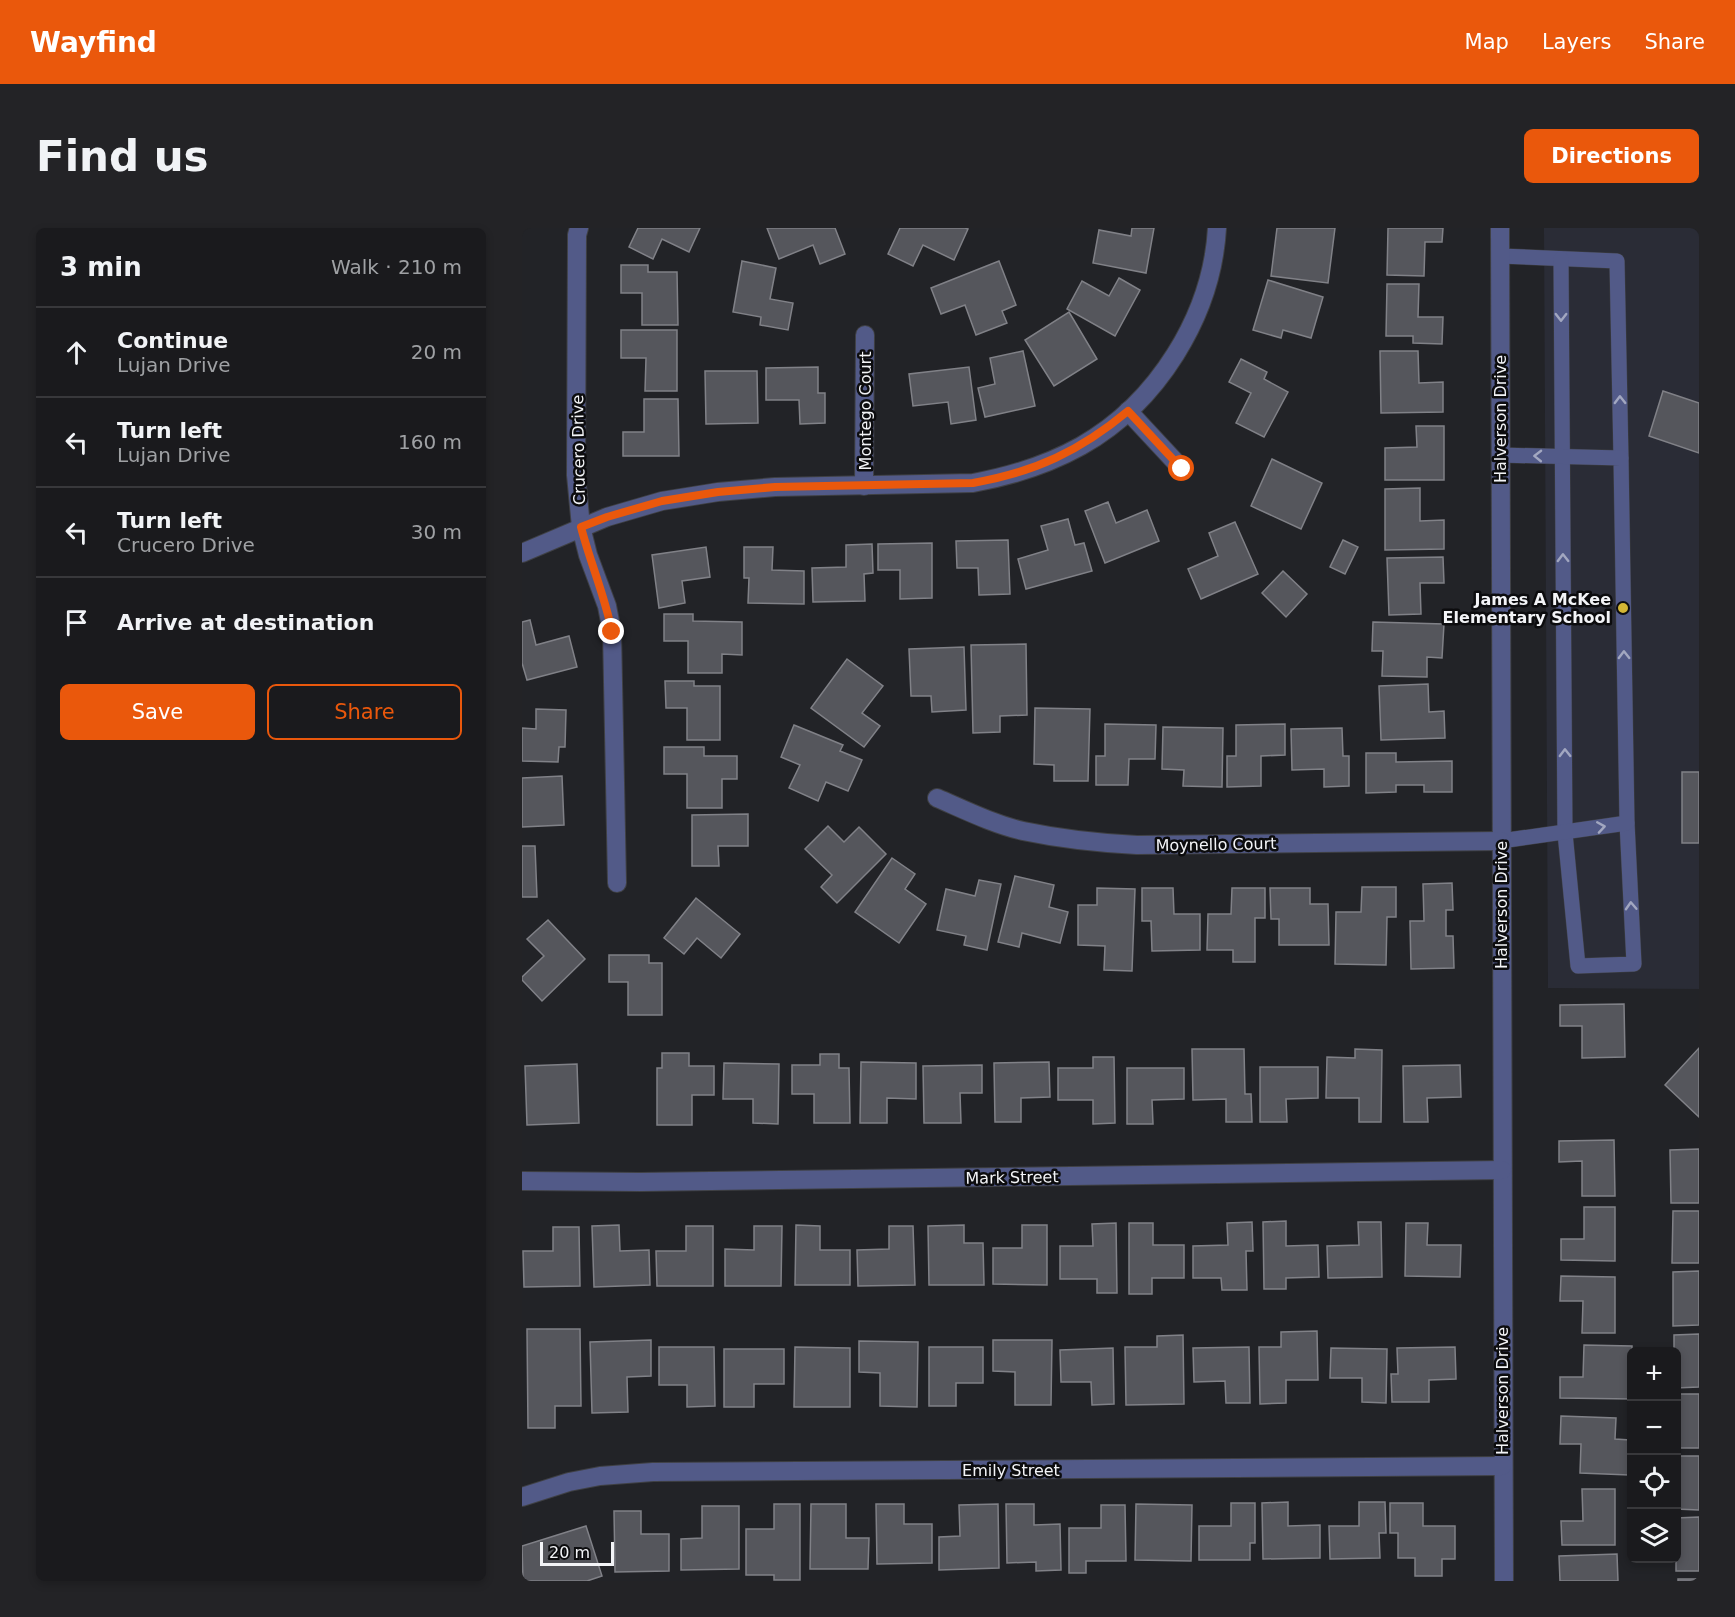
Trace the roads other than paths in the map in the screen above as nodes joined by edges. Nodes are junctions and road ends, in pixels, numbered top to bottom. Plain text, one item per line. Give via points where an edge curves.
1 (579, 228) edge
2 (1217, 228) edge
3 (1500, 228) edge
4 (1500, 256) junction
5 (1561, 259) junction
6 (865, 335) dead end
7 (1128, 411) junction
8 (1500, 455) junction
9 (1562, 456) junction
10 (1621, 458) junction
11 (1182, 469) dead end
12 (864, 486) junction
13 (581, 527) junction
14 (522, 553) edge
15 (937, 798) dead end
16 (1627, 823) junction
17 (1565, 833) junction
18 (1501, 841) junction
19 (617, 883) dead end
20 (1502, 1170) junction
21 (522, 1181) edge
22 (1502, 1466) junction
23 (522, 1497) edge
24 (1504, 1581) edge

1 - 13 street, Crucero Drive via 576,475
2 - 7 street via 1212,264 1194,320 1165,370
3 - 4 street, Halverson Drive
4 - 5 lane
4 - 8 street, Halverson Drive
5 -> 9 lane
10 -> 5 lane via 1617,261
6 - 12 street, Montego Court
7 - 11 street
7 - 12 street via 1082,446 1020,472 973,483
9 -> 8 lane
8 - 18 street, Halverson Drive
9 - 10 lane
17 -> 9 lane
16 -> 10 lane
12 - 13 street via 718,492 662,501
13 - 14 street
13 - 19 street, Crucero Drive via 612,632
15 - 18 street, Moynello Court via 1022,830 1081,842 1137,845
17 -> 16 lane
17 -> 16 lane via 1578,966 1634,964
17 - 18 lane
18 - 20 street, Halverson Drive
20 - 21 street, Mark Street
20 - 22 street, Halverson Drive
22 - 23 street, Emily Street via 653,1472 600,1476
22 - 24 street, Halverson Drive

